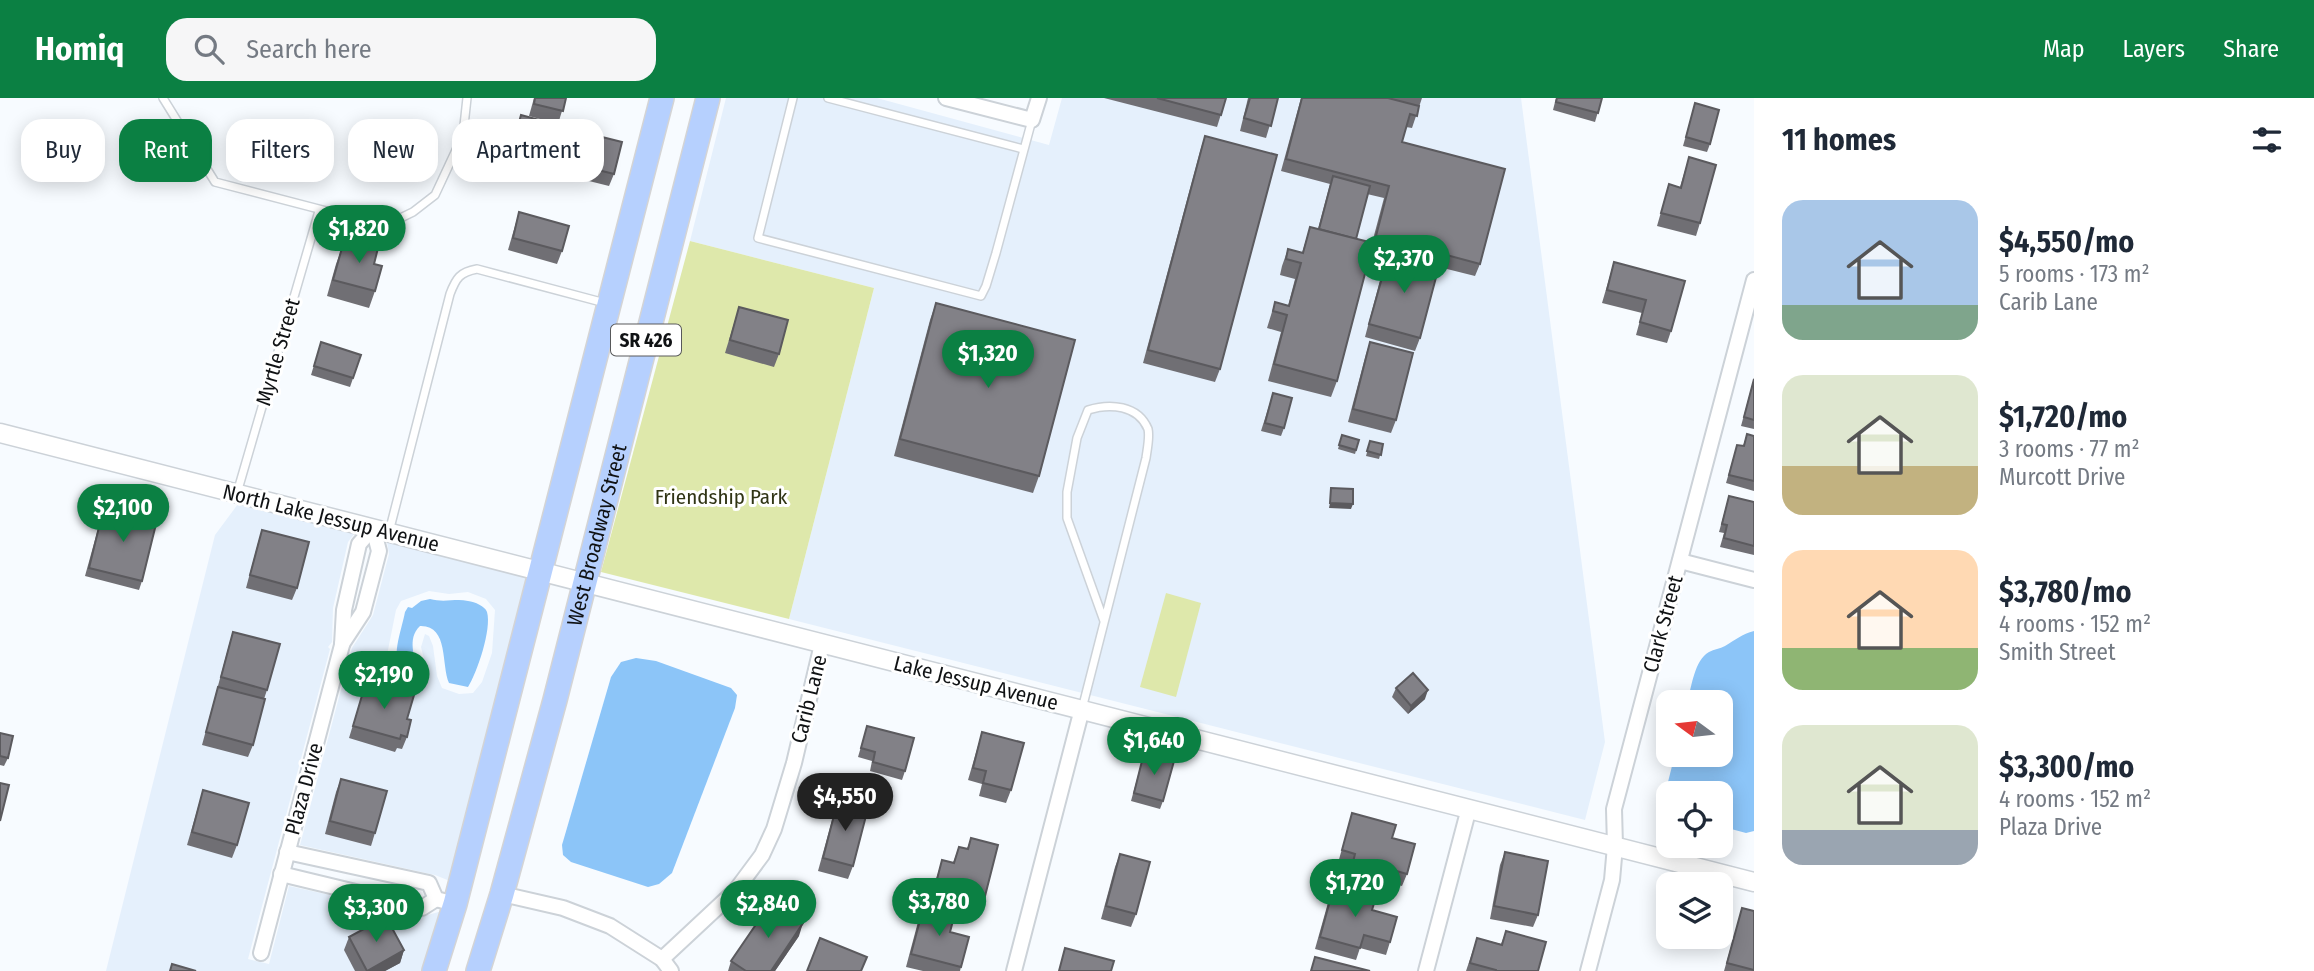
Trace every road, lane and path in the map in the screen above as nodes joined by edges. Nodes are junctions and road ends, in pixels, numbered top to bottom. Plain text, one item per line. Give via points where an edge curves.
1 (163, 98) edge
2 (467, 98) edge
3 (662, 98) edge
4 (708, 98) edge
5 (793, 98) edge
6 (828, 98) edge
7 (946, 98) edge
8 (1039, 98) edge
9 (1032, 120) junction
10 (1023, 149) junction
11 (319, 211) junction
12 (1754, 279) edge
13 (609, 304) junction
14 (0, 433) edge
15 (237, 494) junction
16 (381, 531) junction
17 (1680, 561) junction
18 (541, 571) junction
19 (1754, 580) edge
20 (584, 583) junction
21 (1104, 621) junction
22 (822, 644) junction
23 (342, 645) junction
24 (1082, 709) junction
25 (1469, 808) junction
26 (1615, 846) junction
27 (287, 852) junction
28 (281, 874) junction
29 (1754, 882) edge
30 (502, 894) junction
31 (446, 902) junction
32 (261, 953) dead end
33 (666, 965) edge
34 (434, 971) edge
35 (478, 971) edge
36 (1014, 971) edge
37 (1426, 971) edge
38 (1588, 971) edge

1 - 11 lane via 215,183
2 - 11 lane via 463,135 435,195 414,212 384,226
3 - 13 main road, SR 426
4 - 20 main road, West Broadway Street / SR 426
5 - 10 lane via 758,238 981,296
6 - 10 lane
7 - 9 street
8 - 9 street
9 - 10 lane
11 - 15 lane, Myrtle Street
12 - 17 street, Clark Street
13 - 16 lane via 477,269 456,278
13 - 18 main road, SR 426
14 - 15 street, North Lake Jessup Avenue
15 - 16 street, North Lake Jessup Avenue
16 - 18 street, North Lake Jessup Avenue
16 - 23 street, Plaza Drive via 363,612
16 - 23 street, Plaza Drive via 359,544 344,610
17 - 19 street
17 - 26 street, Clark Street via 1614,809
18 - 20 street, Lake Jessup Avenue
18 - 31 main road, SR 426
20 - 22 street, Lake Jessup Avenue
20 - 30 main road, West Broadway Street / SR 426
21 - 21 lane via 1149,431 1138,413 1102,405 1088,410 1077,438 1066,492 1066,518
21 - 24 lane
22 - 24 street, Lake Jessup Avenue
22 - 33 street, Carib Lane via 794,763 762,855
23 - 27 street, Plaza Drive
24 - 25 street, Lake Jessup Avenue
24 - 36 street
25 - 26 street, Lake Jessup Avenue
25 - 37 street
26 - 29 street, Lake Jessup Avenue
26 - 38 street, Clark Street via 1612,880
27 - 28 street, Plaza Drive
27 - 31 street, Plaza Drive via 429,883
28 - 31 street via 422,908
28 - 32 street, Plaza Drive
30 - 33 street via 563,908 610,926
30 - 35 main road, West Broadway Street / SR 426
31 - 34 main road, SR 426

